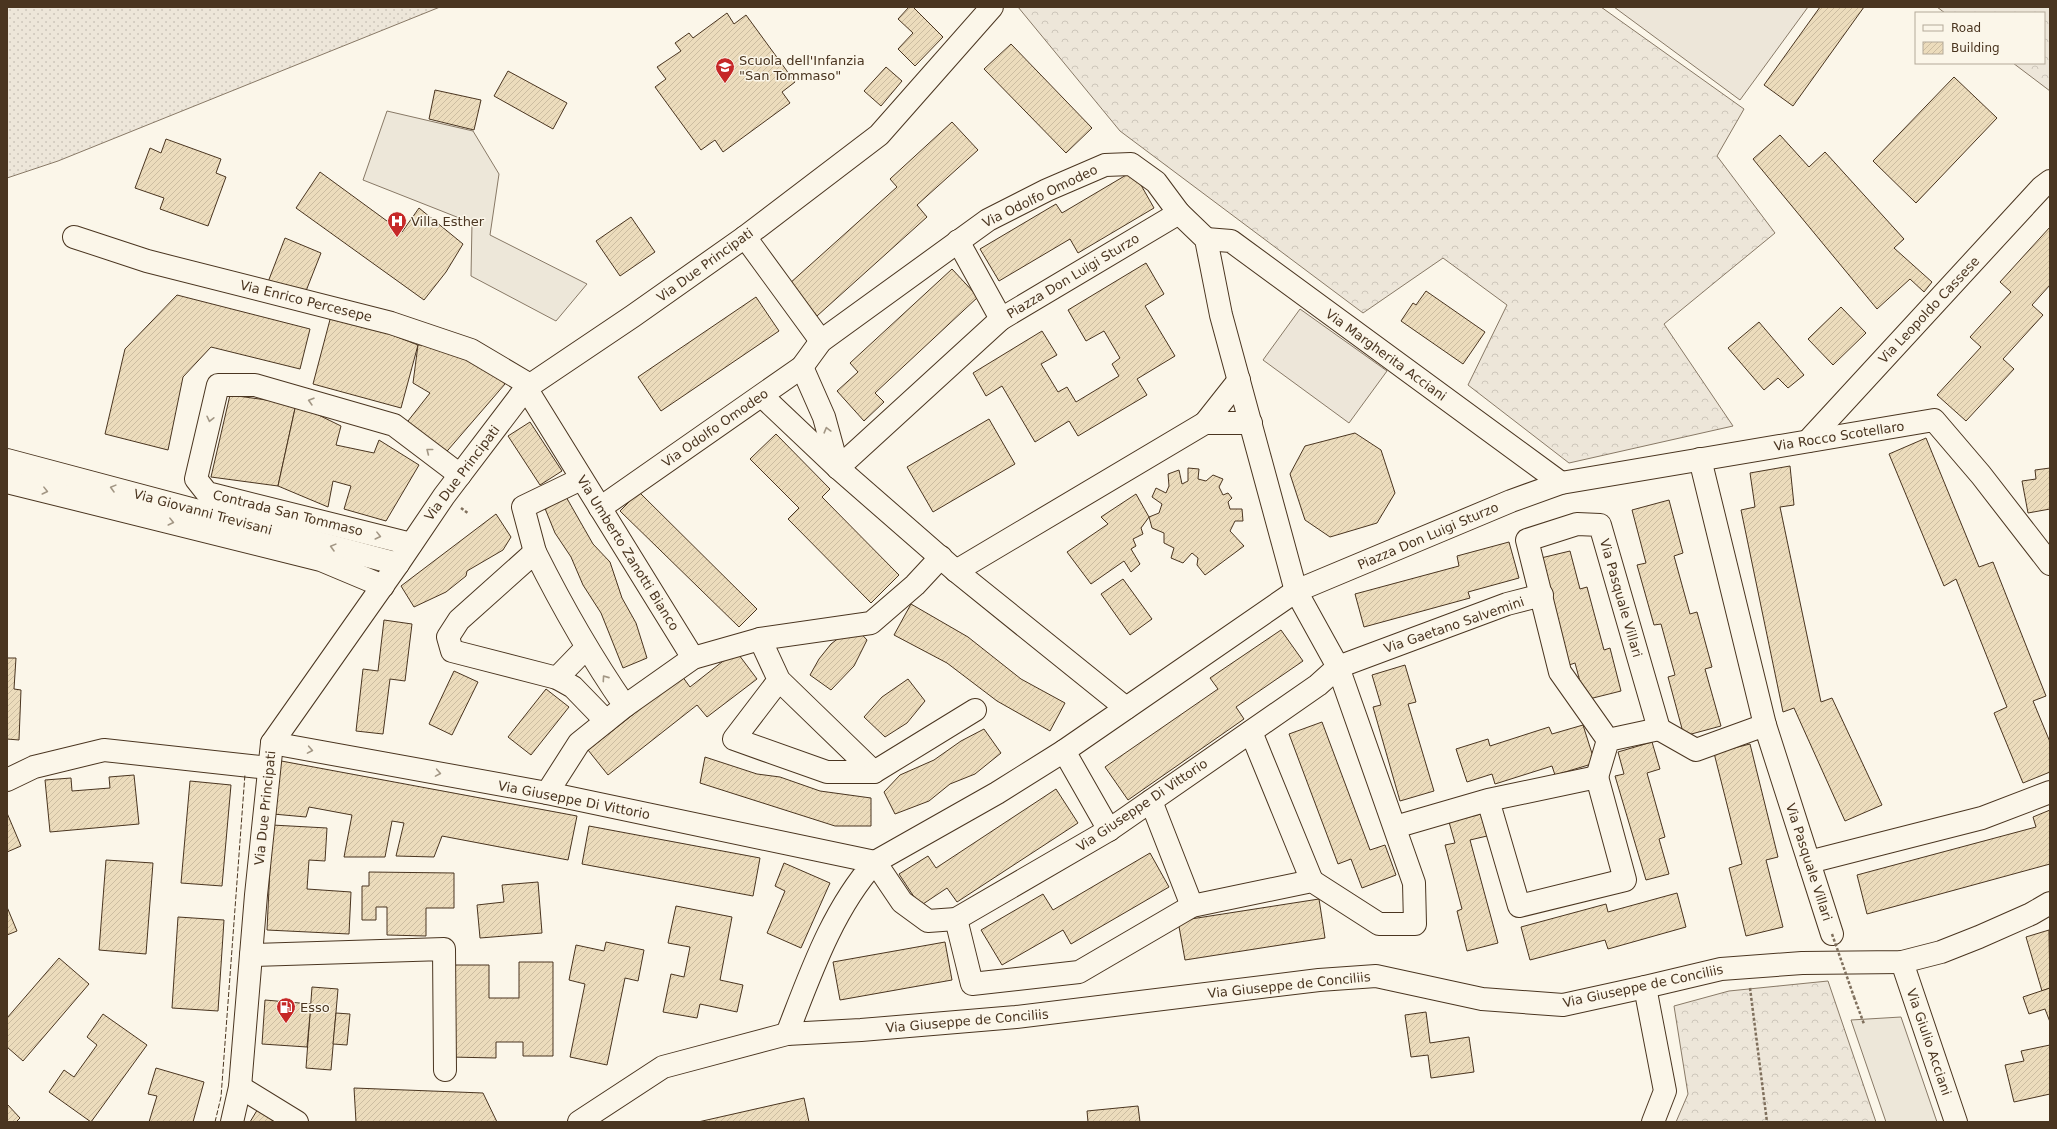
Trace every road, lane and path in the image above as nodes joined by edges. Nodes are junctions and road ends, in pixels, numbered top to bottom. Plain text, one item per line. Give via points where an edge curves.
1 (992, 7) edge
2 (2050, 181) edge
3 (1179, 213) junction
4 (74, 237) dead end
5 (745, 237) junction
6 (1206, 240) junction
7 (958, 241) junction
8 (1001, 319) junction
9 (821, 341) junction
10 (802, 367) junction
11 (1239, 380) junction
12 (528, 387) junction
13 (762, 396) junction
14 (1205, 423) junction
15 (1251, 423) junction
16 (1808, 441) junction
17 (1700, 459) junction
18 (7, 460) edge
19 (838, 468) junction
20 (460, 475) junction
21 (581, 479) junction
22 (7, 482) edge
23 (1561, 483) junction
24 (600, 508) junction
25 (411, 544) junction
26 (535, 552) junction
27 (398, 564) junction
28 (948, 564) junction
29 (2050, 564) edge
30 (383, 586) junction
31 (1296, 591) junction
32 (1542, 596) junction
33 (760, 638) junction
34 (586, 648) junction
35 (693, 658) junction
36 (1338, 667) junction
37 (557, 678) junction
38 (779, 680) junction
39 (625, 706) junction
40 (1126, 708) junction
41 (975, 710) dead end
42 (606, 721) junction
43 (1765, 725) junction
44 (1659, 729) junction
45 (1251, 732) junction
46 (1608, 740) junction
47 (272, 743) junction
48 (1064, 751) junction
49 (269, 768) junction
50 (874, 772) junction
51 (1597, 777) junction
52 (7, 780) edge
53 (2050, 792) edge
54 (547, 793) junction
55 (1488, 800) junction
56 (1151, 801) junction
57 (1395, 827) junction
58 (1109, 830) junction
59 (875, 862) junction
60 (1809, 862) junction
61 (1312, 881) junction
62 (2050, 903) edge
63 (1192, 906) junction
64 (956, 919) junction
65 (1832, 934) joint
66 (251, 955) junction
67 (1902, 962) junction
68 (1645, 987) junction
69 (1750, 994) dead end
70 (1864, 1024) dead end
71 (787, 1034) junction
72 (445, 1070) dead end
73 (240, 1087) junction
74 (232, 1122) edge
75 (297, 1122) edge
76 (580, 1122) edge
77 (1653, 1122) edge
78 (1767, 1122) edge
79 (1956, 1122) edge

1 - 5 street, Via Due Principati via 878,135
2 - 16 street, Via Leopoldo Cassese
3 - 6 street
3 - 7 street, Via Odolfo Omodeo via 1156,182 1131,164 1105,165 1047,190 988,220
3 - 8 street, Piazza Don Luigi Sturzo
4 - 12 street, Via Enrico Percesepe via 147,261 391,323 471,350
5 - 9 street
5 - 12 street, Via Due Principati
6 - 11 street via 1221,315
6 - 23 street, Via Margherita Acciani via 1231,241
7 - 8 street
7 - 9 street, Via Odolfo Omodeo
8 - 19 street, Piazza Don Luigi Sturzo
9 - 10 street, Via Odolfo Omodeo
10 - 13 street, Via Odolfo Omodeo
19 -> 10 street via 824,417
11 - 14 street
11 - 15 street
12 - 20 street, Via Due Principati
12 - 21 street, Via Umberto Zanotti Bianco
13 - 19 street
13 - 24 street, Via Odolfo Omodeo
14 - 15 street
14 - 28 street
15 - 31 street
16 - 17 street, Via Rocco Scotellaro
16 - 29 street, Via Rocco Scotellaro via 1934,420 1981,475
17 - 23 street, Via Rocco Scotellaro
17 - 43 street, Via Pasquale Villari
27 -> 18 street, Via Giovanni Trevisani
19 - 28 street
20 - 25 street, Via Due Principati
20 -> 25 street, Contrada San Tommaso via 394,425 255,385 218,384 196,479 207,493
21 - 24 street, Via Umberto Zanotti Bianco
21 - 26 street via 523,506
22 -> 30 street, Via Giovanni Trevisani via 321,560
23 - 31 street, Piazza Don Luigi Sturzo via 1511,501
24 - 35 street, Via Umberto Zanotti Bianco
25 - 27 street, Via Due Principati
26 - 34 street
26 - 37 street via 459,620 448,637 452,651
27 - 30 street, Via Due Principati
28 - 33 street via 915,585 871,623
28 - 40 street
30 - 47 street, Via Due Principati
31 - 36 street
31 - 40 street, Piazza Don Luigi Sturzo
32 - 36 street, Via Gaetano Salvemini via 1507,604
32 - 44 street, Via Pasquale Villari via 1527,540 1577,524 1600,525
32 - 46 street, Via Gaetano Salvemini via 1560,672
33 - 35 street
33 - 38 street
34 - 37 street
39 -> 34 street
35 - 39 street
36 - 45 street, Via Giuseppe Di Vittorio via 1318,685
36 - 57 street
37 - 42 street via 573,687
38 - 50 street
38 - 50 street via 734,739 827,772
39 - 42 street
40 - 48 street
41 - 50 street
42 - 54 street via 579,743
43 - 44 street via 1696,750
43 - 60 street, Via Pasquale Villari
44 - 46 street
45 - 56 street, Via Giuseppe Di Vittorio
45 - 61 street
46 - 51 street
47 - 49 street, Via Due Principati
47 -> 54 street, Via Giuseppe Di Vittorio
48 - 58 street
48 - 59 street via 997,793
49 - 52 street via 104,750 34,767
49 - 66 street, Via Due Principati
51 - 55 street
51 - 55 street via 1625,880 1519,906
53 - 60 street via 1982,818
54 - 59 street, Via Giuseppe Di Vittorio
55 - 57 street
56 - 58 street, Via Giuseppe Di Vittorio
56 - 63 street
57 - 61 street via 1414,883 1415,924 1379,924
58 - 64 street, Via Giuseppe Di Vittorio
59 - 64 street, Via Giuseppe Di Vittorio via 902,902 928,921
59 - 71 street via 861,877 834,923
60 - 65 street, Via Pasquale Villari
61 - 63 street
62 - 67 street, Via Giuseppe de Conciliis via 2031,914 1941,952
63 - 64 street via 1079,972 972,984
65 - 70 path, Via Pasquale Villari, bridge
66 - 72 street via 444,949
66 - 73 street, Via Due Principati
67 - 68 street, Via Giuseppe de Conciliis via 1802,963 1721,968
67 - 79 street, Via Giulio Acciani
68 - 71 street, Via Giuseppe de Conciliis via 1563,1005 1482,999 1376,976 1311,980 1016,1017
68 - 77 street via 1665,1091
69 - 78 path
71 - 76 street, Via Giuseppe de Conciliis via 663,1067
73 - 74 street, Via Due Principati
73 - 75 street

